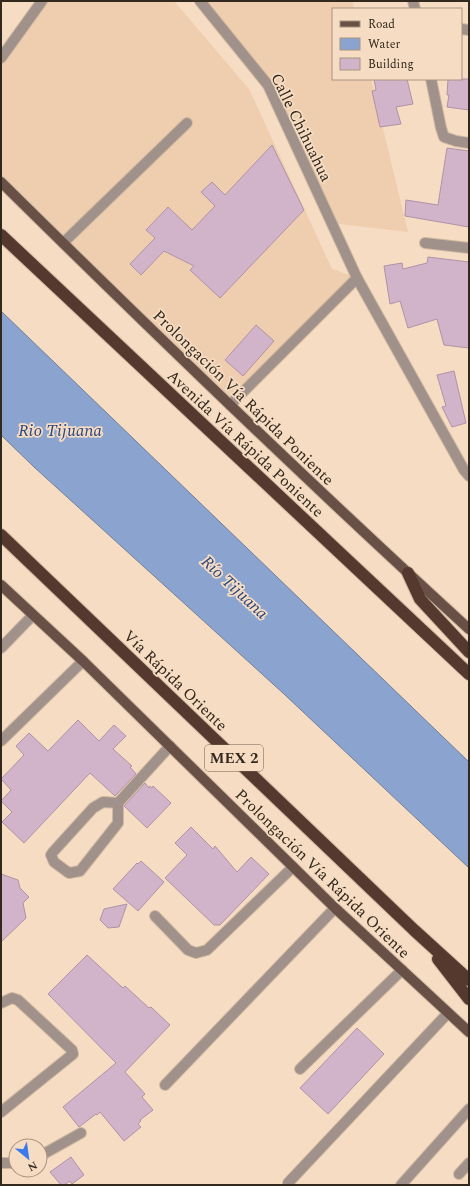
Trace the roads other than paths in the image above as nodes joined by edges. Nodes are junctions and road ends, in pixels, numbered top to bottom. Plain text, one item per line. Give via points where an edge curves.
1 (42, 1) edge
2 (200, 1) edge
3 (2, 54) edge
4 (431, 80) edge
5 (187, 123) dead end
6 (469, 143) edge
7 (1, 182) edge
8 (1, 235) edge
9 (63, 243) junction
10 (425, 243) dead end
11 (469, 248) edge
12 (357, 278) junction
13 (230, 405) junction
14 (467, 472) edge
15 (1, 535) edge
16 (408, 574) junction
17 (1, 585) edge
18 (34, 615) junction
19 (469, 629) edge
20 (1, 648) edge
21 (469, 652) edge
22 (83, 661) junction
23 (469, 674) edge
24 (1, 741) edge
25 (170, 746) junction
26 (118, 802) junction
27 (293, 866) junction
28 (335, 908) junction
29 (155, 916) dead end
30 (414, 930) junction
31 (402, 970) junction
32 (469, 980) edge
33 (469, 998) edge
34 (1, 1004) edge
35 (448, 1013) junction
36 (469, 1032) edge
37 (300, 1069) dead end
38 (165, 1085) dead end
39 (469, 1109) edge
40 (1, 1112) edge
41 (81, 1133) dead end
42 (48, 1152) edge
43 (469, 1163) edge
44 (459, 1174) dead end
45 (288, 1183) dead end
46 (401, 1185) edge

1 - 3 street
2 - 12 street, Calle Chihuahua via 268,85
4 - 6 street via 444,137
5 - 9 street
7 - 9 main road, Prolongación Vía Rápida Poniente
8 - 23 highway, Avenida Vía Rápida Poniente
9 - 13 main road, Prolongación Vía Rápida Poniente
10 - 11 street
12 - 13 street
12 - 14 street, Calle Chihuahua
13 - 16 main road, Prolongación Vía Rápida Poniente
15 - 30 highway, Vía Rápida Oriente / MEX 2
16 - 19 main road, Prolongación Vía Rápida Poniente
16 - 21 highway via 420,599
17 - 18 main road, Prolongación Vía Rápida Oriente
18 - 20 street
18 - 22 main road, Prolongación Vía Rápida Oriente
22 - 24 street
22 - 25 main road, Prolongación Vía Rápida Oriente
25 - 26 street
25 - 27 main road, Prolongación Vía Rápida Oriente
26 - 26 street via 118,823 80,871 69,873 54,862 53,852 93,808 103,802
27 - 28 main road, Prolongación Vía Rápida Oriente
27 - 29 street via 207,950 196,953 188,950
28 - 31 main road, Prolongación Vía Rápida Oriente
28 - 38 street
30 - 32 highway, Vía Rápida Oriente / MEX 2
30 - 33 highway
31 - 35 main road, Prolongación Vía Rápida Oriente
31 - 37 street
34 - 40 street via 12,998 18,1000 72,1050 72,1054
35 - 36 main road, Prolongación Vía Rápida Oriente
35 - 45 street
39 - 46 street
41 - 42 street
43 - 44 street

